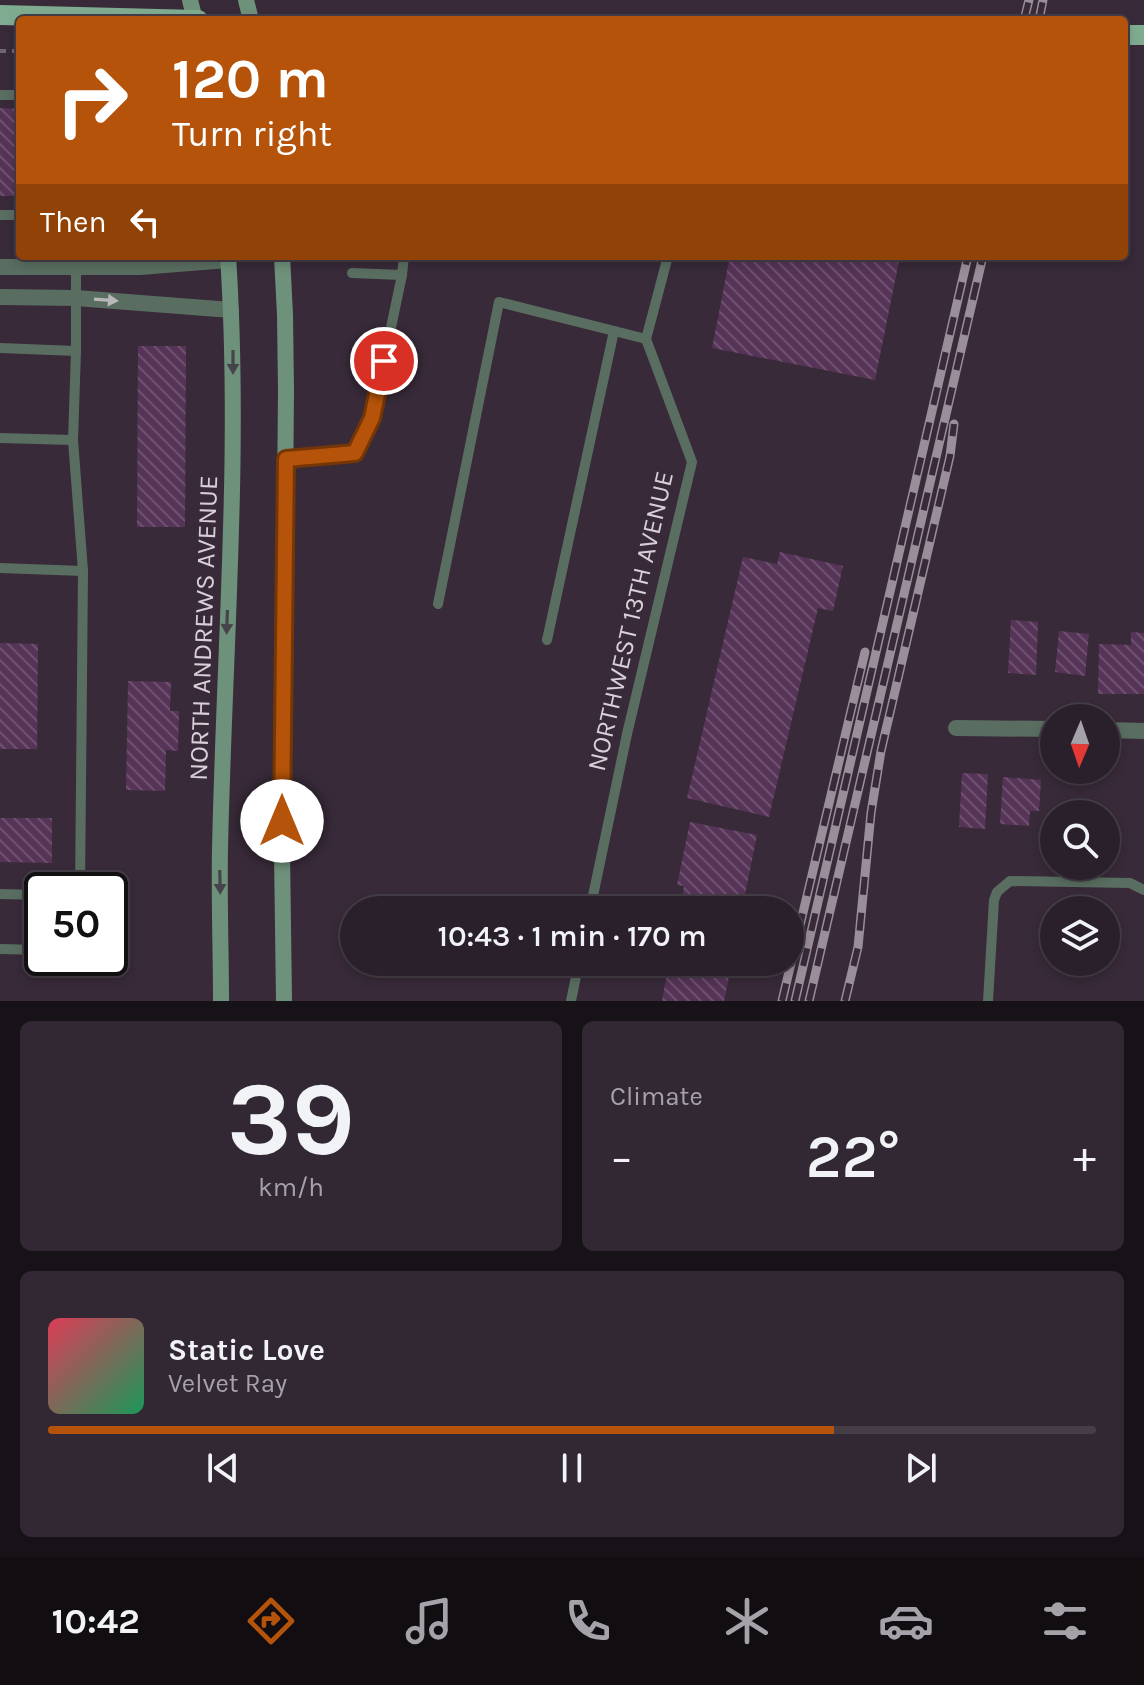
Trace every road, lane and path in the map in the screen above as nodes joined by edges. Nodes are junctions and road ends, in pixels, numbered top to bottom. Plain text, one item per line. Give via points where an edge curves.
1 (0, 15) edge
2 (39, 16) edge
3 (208, 260) edge
4 (228, 260) edge
5 (282, 260) edge
6 (404, 260) edge
7 (667, 260) edge
8 (76, 262) edge
9 (0, 267) edge
10 (352, 273) dead end
11 (402, 275) junction
12 (0, 297) edge
13 (76, 298) junction
14 (231, 310) junction
15 (614, 331) junction
16 (646, 339) junction
17 (0, 348) edge
18 (76, 351) junction
19 (0, 438) edge
20 (73, 440) junction
21 (286, 459) junction
22 (0, 568) edge
23 (83, 571) junction
24 (438, 604) dead end
25 (547, 640) dead end
26 (956, 728) dead end
27 (1040, 729) edge
28 (1120, 730) edge
29 (1144, 731) edge
30 (80, 872) edge
31 (1144, 890) edge
32 (0, 894) edge
33 (24, 895) edge
34 (593, 896) edge
35 (0, 949) edge
36 (24, 950) edge
37 (576, 976) edge
38 (221, 1001) edge
39 (284, 1001) edge
40 (571, 1001) edge
41 (988, 1001) edge

1 - 2 main road
3 - 8 street via 140,267
4 - 14 main road, NORTH ANDREWS AVENUE
5 - 21 main road
6 - 11 lane
7 - 16 lane
8 - 9 street
8 - 13 lane
10 - 11 lane
11 - 21 lane via 372,418 355,453
12 - 13 street
13 -> 14 street
13 - 18 lane
14 -> 38 main road, NORTH ANDREWS AVENUE
15 - 16 lane
15 - 24 lane via 499,302
15 - 25 lane
16 - 34 lane, NORTHWEST 13TH AVENUE via 692,462
17 - 18 lane
18 - 20 lane
19 - 20 lane
20 - 23 lane
21 - 39 main road
22 - 23 lane
23 - 30 lane
26 - 27 street
28 - 29 street
31 - 41 lane via 1130,883 1010,881 994,900
32 - 33 lane
35 - 36 lane
37 - 40 lane

